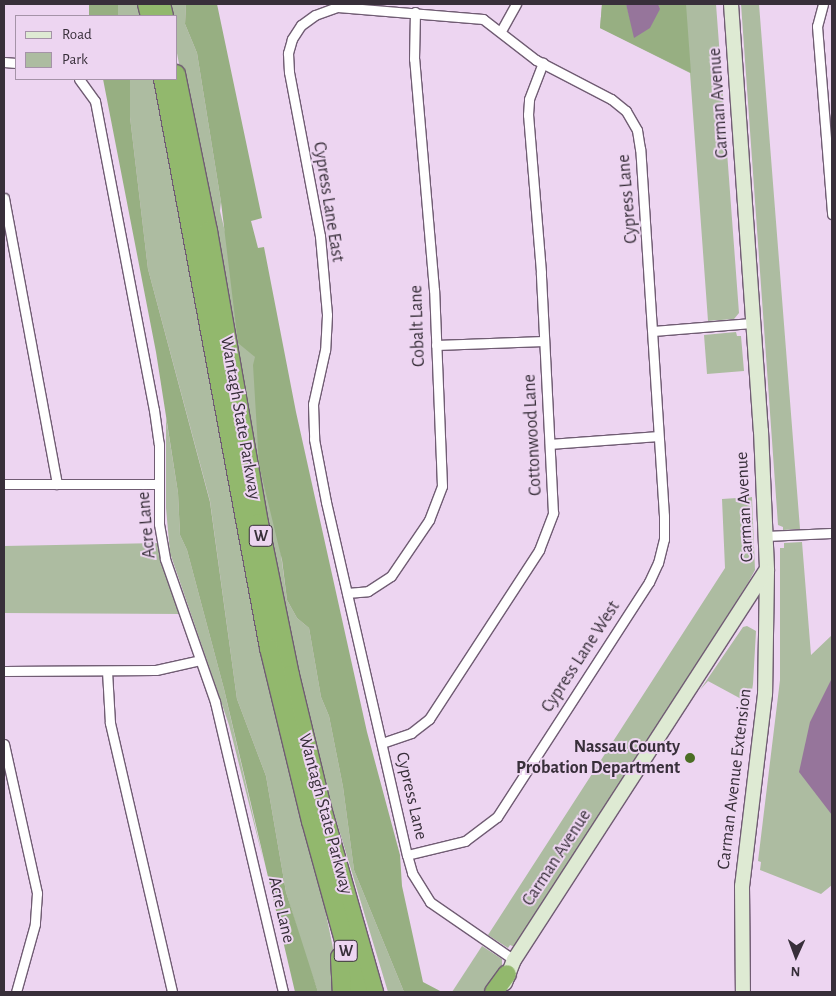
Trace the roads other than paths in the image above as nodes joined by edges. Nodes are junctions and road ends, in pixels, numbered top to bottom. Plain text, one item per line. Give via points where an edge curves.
1 (516, 4) edge
2 (731, 4) edge
3 (823, 4) edge
4 (416, 12) junction
5 (501, 31) junction
6 (543, 63) junction
7 (80, 80) edge
8 (163, 80) edge
9 (177, 80) edge
10 (4, 198) edge
11 (832, 214) edge
12 (752, 323) junction
13 (653, 331) junction
14 (544, 342) junction
15 (436, 345) junction
16 (658, 436) junction
17 (550, 444) junction
18 (4, 484) edge
19 (58, 484) junction
20 (159, 484) junction
21 (832, 532) edge
22 (765, 536) junction
23 (767, 571) junction
24 (347, 593) junction
25 (200, 660) junction
26 (107, 670) junction
27 (4, 671) edge
28 (382, 742) junction
29 (4, 744) edge
30 (408, 855) junction
31 (334, 909) junction
32 (511, 967) junction
33 (370, 989) edge
34 (16, 992) edge
35 (172, 992) edge
36 (283, 992) edge
37 (342, 992) edge
38 (494, 992) edge
39 (504, 992) edge
40 (743, 992) edge

1 - 5 street
2 - 12 main road, Carman Avenue
3 - 11 street via 817,26
4 - 5 street, Cypress Lane East via 483,19
4 - 15 street, Cobalt Lane via 414,59
4 - 24 street, Cypress Lane East via 329,9 301,25 288,53 320,236 327,315 326,350 313,404 313,430
5 - 6 street, Cypress Lane
6 - 13 street, Cypress Lane via 611,99 626,111 637,130
6 - 14 street, Cottonwood Lane via 529,99 528,115
7 - 20 street, Acre Lane via 95,101 102,134 154,410
8 - 31 highway, Wantagh State Parkway / W via 269,648
9 - 33 highway, Wantagh State Parkway / W via 290,675
10 - 19 street
12 - 13 street
12 - 22 main road, Carman Avenue
13 - 16 street, Cypress Lane
14 - 15 street
14 - 17 street, Cottonwood Lane
15 - 24 street, Cobalt Lane via 442,463 438,501 419,538 391,576 368,591
16 - 17 street
16 - 30 street, Cypress Lane West via 664,539 649,582 497,817 484,830 465,840
17 - 28 street, Cottonwood Lane via 553,512 539,550 429,719 411,733
18 - 19 street
19 - 20 street
20 - 25 street, Acre Lane via 159,524 165,559
21 - 22 street
22 - 23 main road, Carman Avenue
23 - 32 main road, Carman Avenue
23 - 40 main road, Carman Avenue Extension via 765,694 742,886
24 - 28 street, Cypress Lane
25 - 26 street via 156,670
25 - 36 street, Acre Lane via 225,738
26 - 27 street
26 - 35 street via 110,723
28 - 30 street, Cypress Lane
29 - 34 street via 37,893 35,924
30 - 32 street, Cypress Lane via 416,884 430,902
31 - 33 highway, Wantagh State Parkway / W
31 - 37 highway
32 - 38 highway
32 - 39 main road, Carman Avenue

